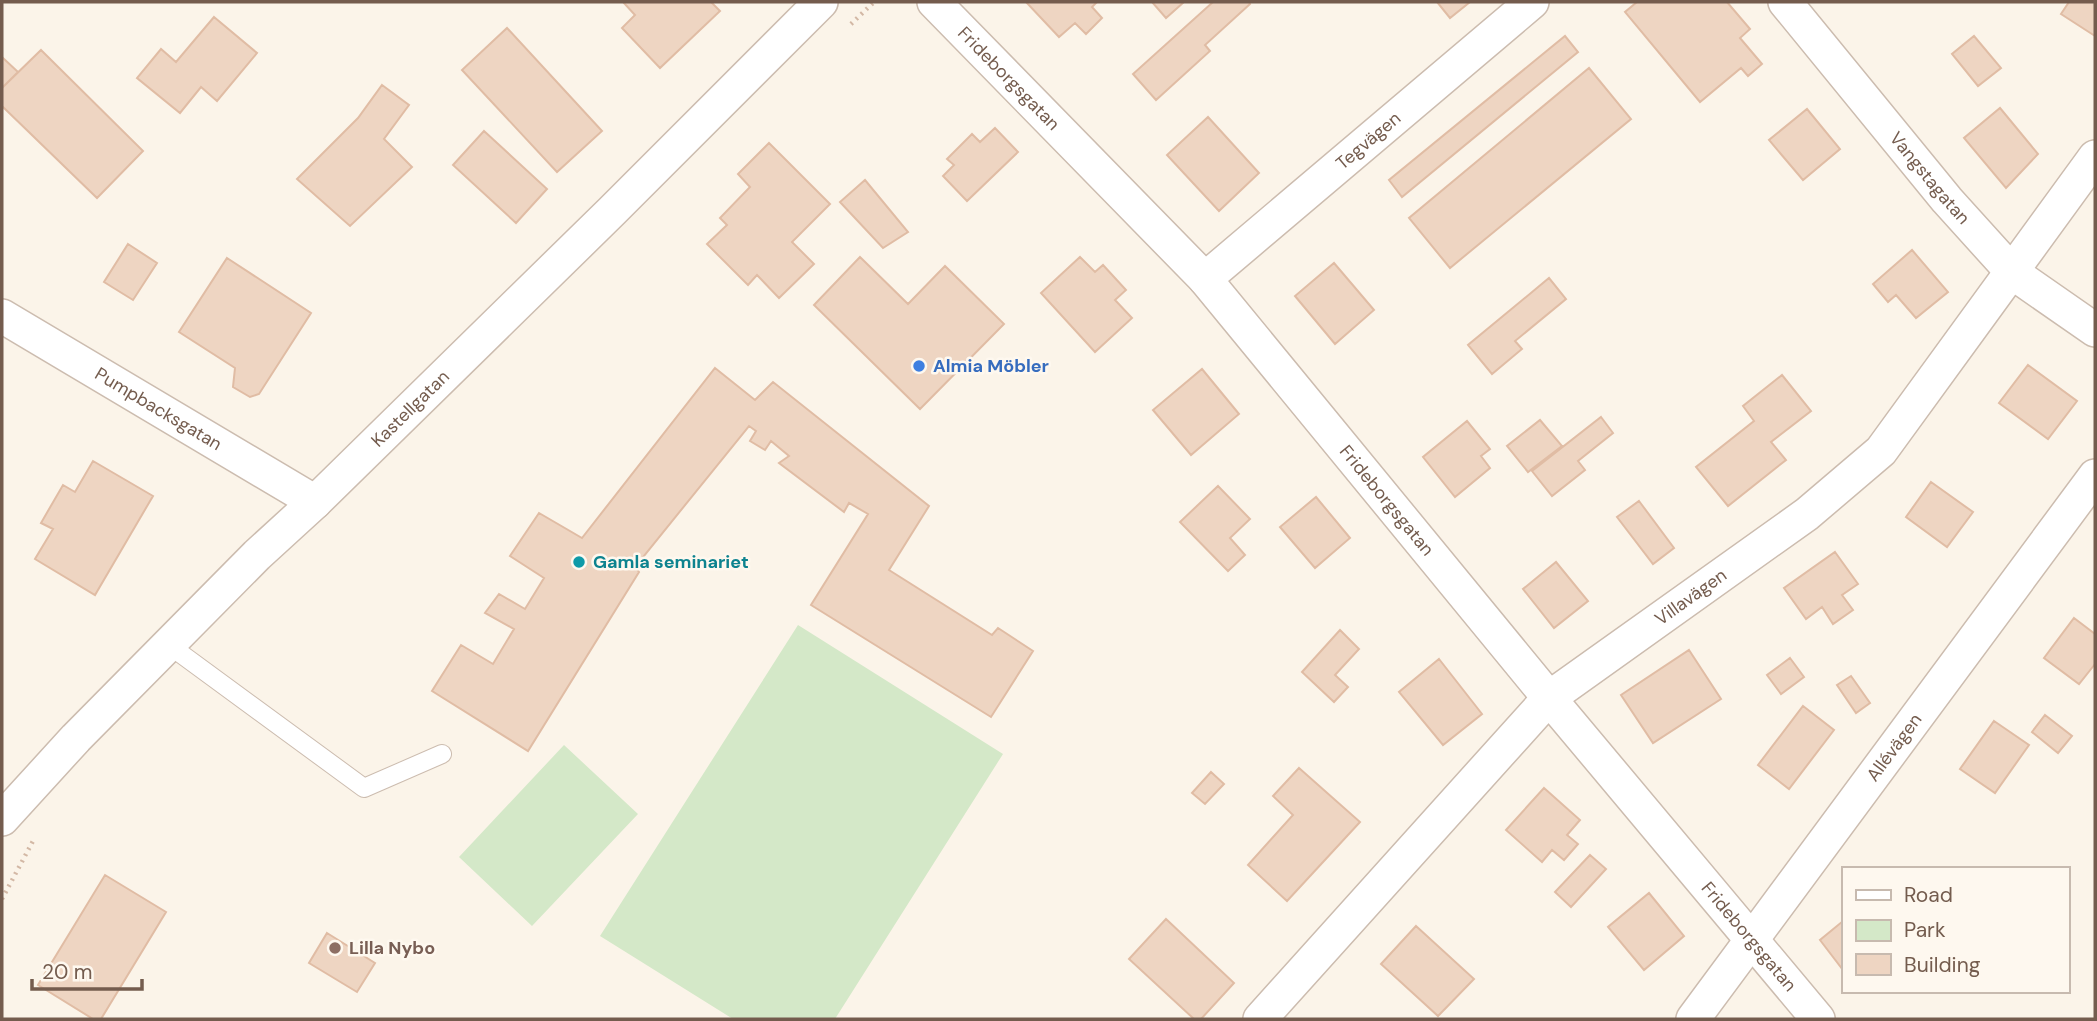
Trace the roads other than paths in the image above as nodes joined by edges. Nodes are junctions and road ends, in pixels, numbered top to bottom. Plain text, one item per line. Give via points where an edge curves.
1 (821, 2) edge
2 (934, 2) edge
3 (1532, 2) edge
4 (1785, 2) edge
5 (2095, 157) edge
6 (2013, 273) junction
7 (1205, 279) junction
8 (2, 316) edge
9 (2095, 330) edge
10 (2095, 476) edge
11 (315, 502) junction
12 (169, 645) junction
13 (1549, 698) junction
14 (442, 754) dead end
15 (2, 819) edge
16 (1752, 940) junction
17 (1260, 1019) edge
18 (1693, 1019) edge
19 (1818, 1019) edge

1 - 11 street, Kastellgatan
2 - 7 street, Frideborgsgatan
3 - 7 street, Tegvägen
4 - 6 street, Vangstagatan via 1947,200
5 - 6 street, Villavägen
6 - 9 street, Vangstagatan
6 - 13 street, Villavägen via 1881,450 1807,514
7 - 13 street, Frideborgsgatan
8 - 11 street, Pumpbacksgatan
10 - 16 street, Allévägen
11 - 12 street, Kastellgatan
12 - 14 lane via 365,788
12 - 15 street, Kastellgatan
13 - 16 street, Frideborgsgatan
13 - 17 street, Villavägen
16 - 18 street, Allévägen
16 - 19 street, Frideborgsgatan

